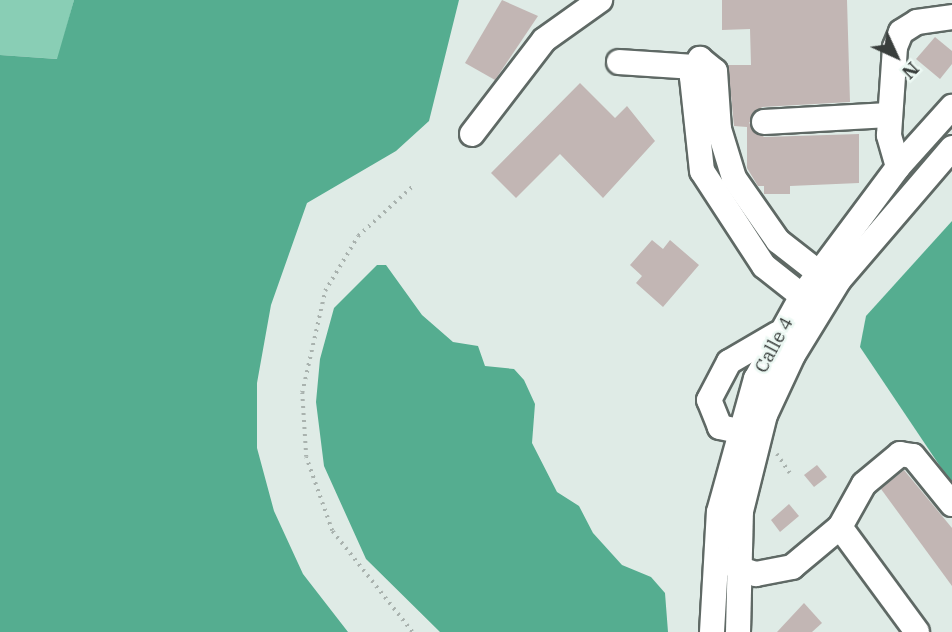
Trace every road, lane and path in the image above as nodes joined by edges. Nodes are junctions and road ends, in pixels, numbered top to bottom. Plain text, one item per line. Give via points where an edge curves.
1 (600, 0) edge
2 (952, 17) edge
3 (619, 62) dead end
4 (694, 67) junction
5 (952, 107) edge
6 (889, 115) junction
7 (764, 122) dead end
8 (472, 134) dead end
9 (952, 148) edge
10 (898, 167) junction
11 (413, 186) dead end
12 (819, 273) junction
13 (802, 296) junction
14 (777, 334) junction
15 (766, 384) junction
16 (748, 434) junction
17 (952, 505) edge
18 (839, 527) junction
19 (737, 568) junction
20 (412, 632) edge
21 (712, 632) edge
22 (738, 632) edge
23 (917, 632) edge

1 - 8 lane via 544,40
2 - 6 lane via 917,22 901,32 895,47
3 - 4 lane
4 - 12 lane via 704,59 715,71 719,130 734,178 778,241
4 - 13 lane via 702,171 764,266
5 - 10 lane, Calle 4
6 - 7 lane
6 - 10 lane
9 - 15 lane via 838,280
10 - 12 lane, Calle 4
11 - 20 path via 358,236 325,291 302,393 306,457 332,531
12 - 13 lane, Calle 4
13 - 14 lane, Calle 4
14 - 15 lane, Calle 4
14 - 16 lane via 750,345 714,383 709,400 715,422
15 - 16 lane
16 - 19 lane
16 - 21 lane via 719,512
17 - 18 lane via 913,456 900,454 864,484
18 - 19 lane via 792,567 756,574
18 - 23 lane
19 - 22 lane

